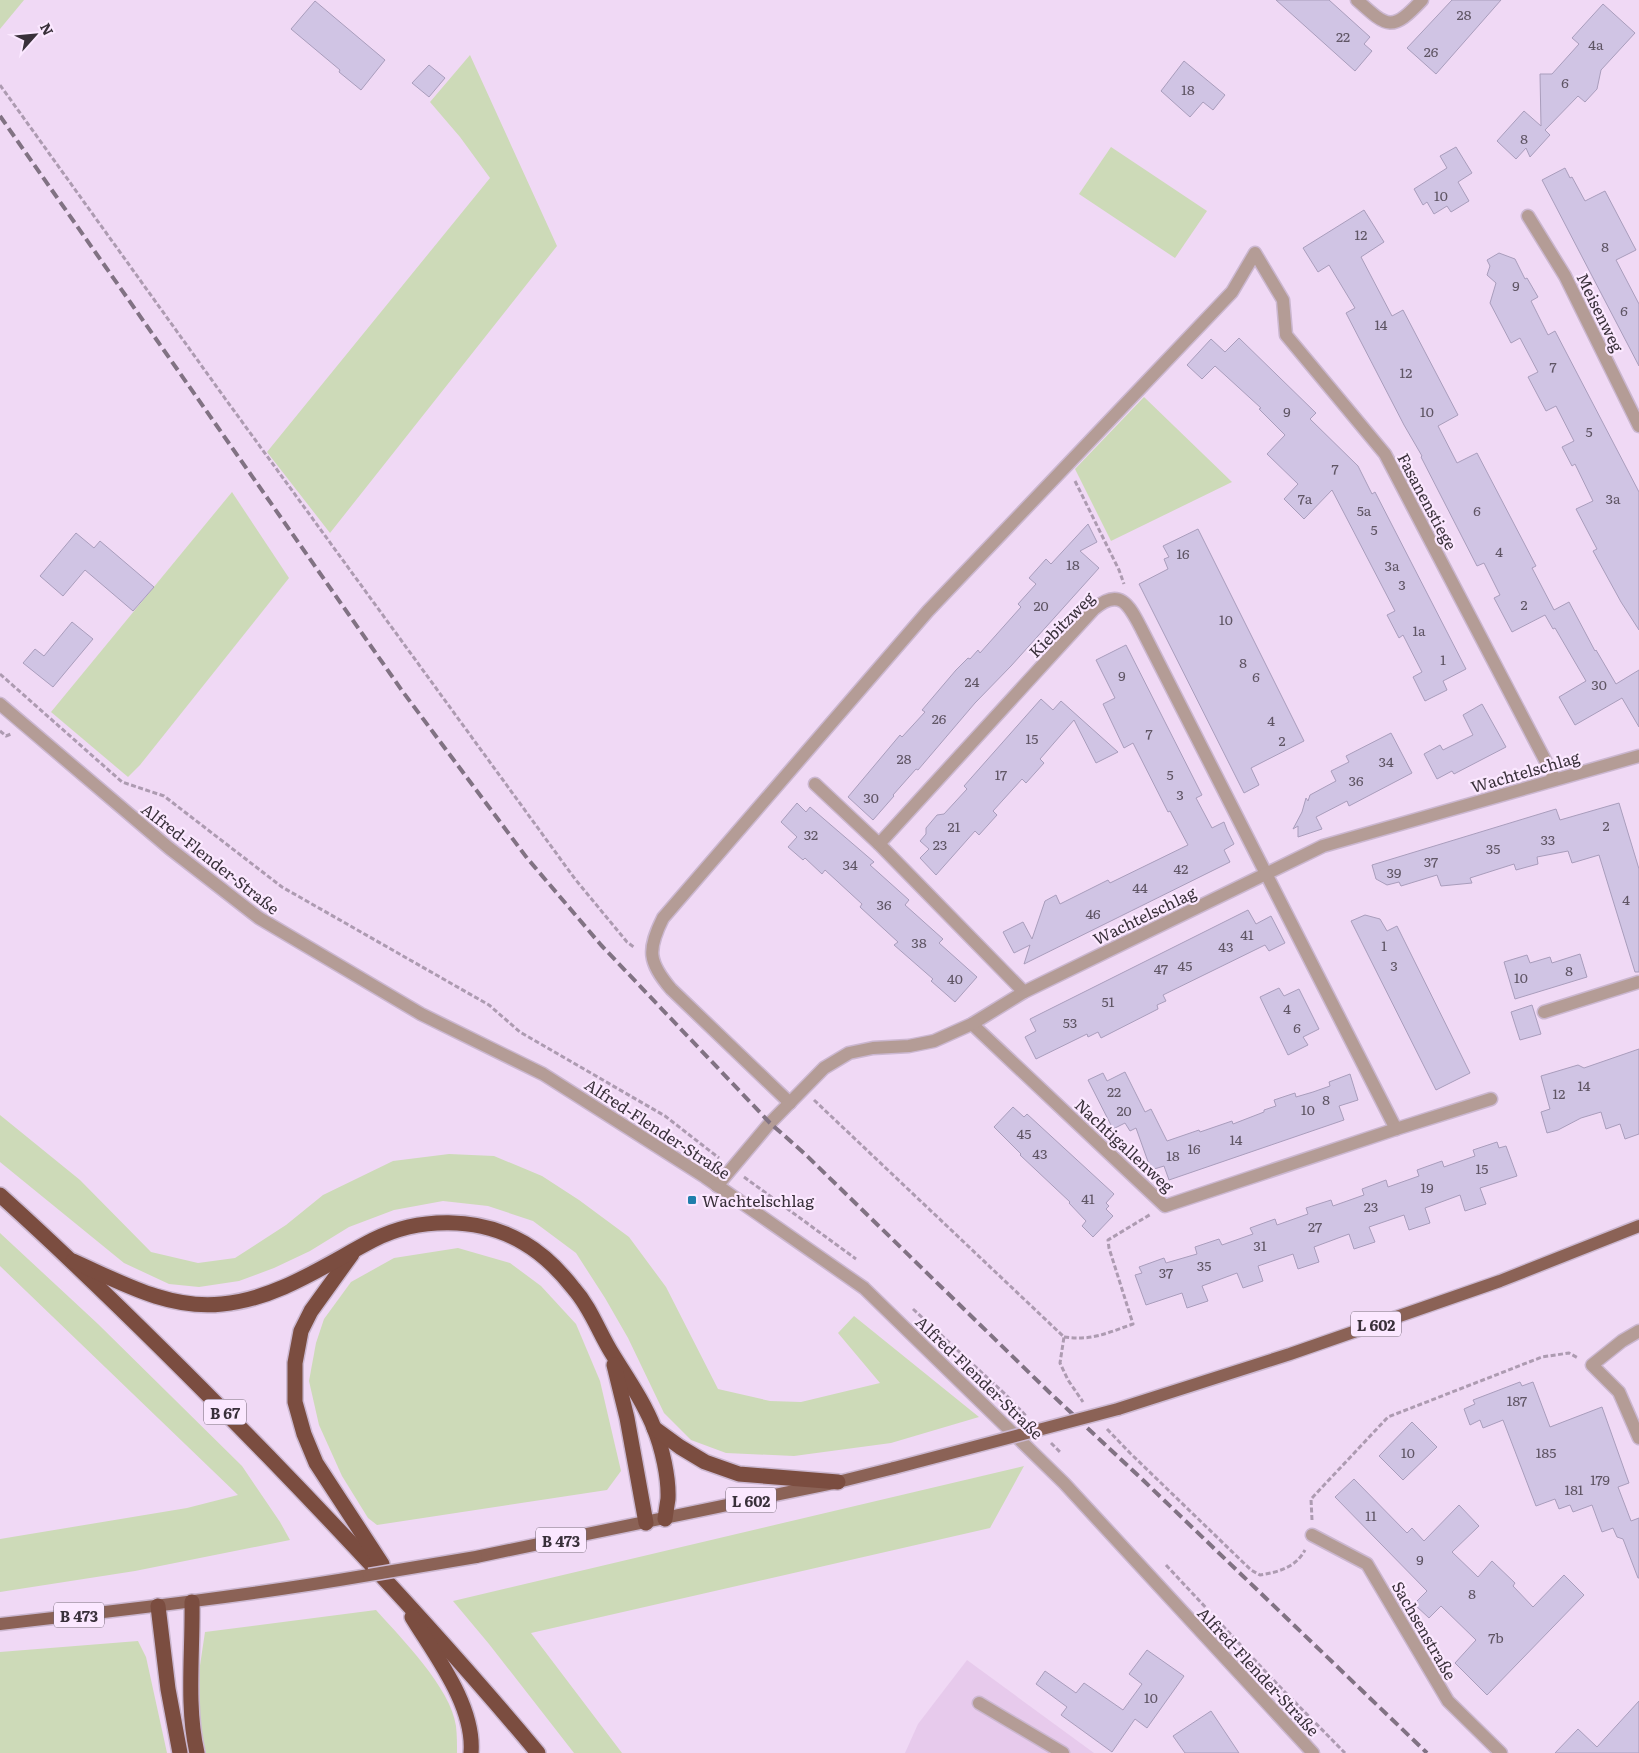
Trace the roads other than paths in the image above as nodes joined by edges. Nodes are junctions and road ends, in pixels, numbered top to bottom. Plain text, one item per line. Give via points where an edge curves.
1 (1357, 0) edge
2 (1422, 0) edge
3 (1528, 216) dead end
4 (1639, 426) edge
5 (0, 704) edge
6 (1638, 760) edge
7 (1555, 779) junction
8 (815, 784) dead end
9 (879, 844) junction
10 (1266, 873) junction
11 (1639, 982) edge
12 (1024, 992) junction
13 (1544, 1012) dead end
14 (972, 1024) junction
15 (1491, 1099) dead end
16 (790, 1103) junction
17 (1396, 1128) junction
18 (717, 1186) junction
19 (0, 1195) edge
20 (1639, 1226) edge
21 (352, 1252) junction
22 (73, 1261) junction
23 (1639, 1331) edge
24 (611, 1351) junction
25 (654, 1428) junction
26 (1639, 1438) edge
27 (838, 1482) junction
28 (665, 1519) junction
29 (646, 1523) junction
30 (1312, 1535) road end
31 (392, 1586) junction
32 (192, 1602) junction
33 (158, 1606) junction
34 (0, 1624) edge
35 (979, 1704) dead end
36 (180, 1753) edge
37 (197, 1753) edge
38 (471, 1753) edge
39 (538, 1753) edge
40 (1063, 1753) edge
41 (1313, 1753) edge
42 (1501, 1753) edge

1 - 2 street via 1384,22 1394,23 1403,20
3 - 4 street, Meisenweg via 1565,276
5 - 18 street, Alfred-Flender-Straße via 169,848 259,918 422,1014 543,1074
6 - 7 street, Wachtelschlag
7 - 10 street, Wachtelschlag via 1323,846
7 - 16 street, Fasanenstiege via 1385,454 1286,335 1282,300 1255,253 1232,292 928,612 663,918 653,938 652,956 659,974
8 - 9 street
9 - 10 street, Kiebitzweg via 1094,609 1113,598 1124,601 1132,611
9 - 12 street
10 - 12 street, Wachtelschlag
10 - 17 street
11 - 13 street
12 - 14 street, Wachtelschlag
14 - 16 street, Wachtelschlag via 934,1041 849,1053 824,1068
14 - 17 street, Nachtigallenweg via 1165,1206
15 - 17 street, Nachtigallenweg
16 - 18 street, Wachtelschlag
18 - 41 street, Alfred-Flender-Straße via 864,1288 1064,1483
19 - 22 highway, B 67
20 - 27 main road, L 602, bridge via 1500,1281 1326,1342 1118,1409
21 - 22 highway via 282,1288 221,1305 187,1304 155,1297
21 - 24 highway via 396,1230 429,1224 462,1224 503,1233 523,1242 560,1273 588,1309
21 - 31 highway via 311,1311 302,1331 295,1364 295,1402 316,1463 380,1561
22 - 31 highway, B 67 via 188,1374
23 - 26 street via 1592,1365 1619,1392
24 - 25 highway
24 - 29 highway
25 - 27 highway via 705,1462 739,1474
25 - 28 highway via 666,1474 668,1498
27 - 28 main road, L 602
28 - 29 main road, L 602
29 - 32 main road, B 473, bridge via 476,1557
30 - 42 street, Sachsenstraße via 1367,1564 1448,1701
31 - 38 highway via 449,1678 467,1716
31 - 39 highway, B 67
32 - 33 main road, B 473
32 - 37 highway via 192,1705
33 - 34 main road, B 473
33 - 36 highway
35 - 40 street

